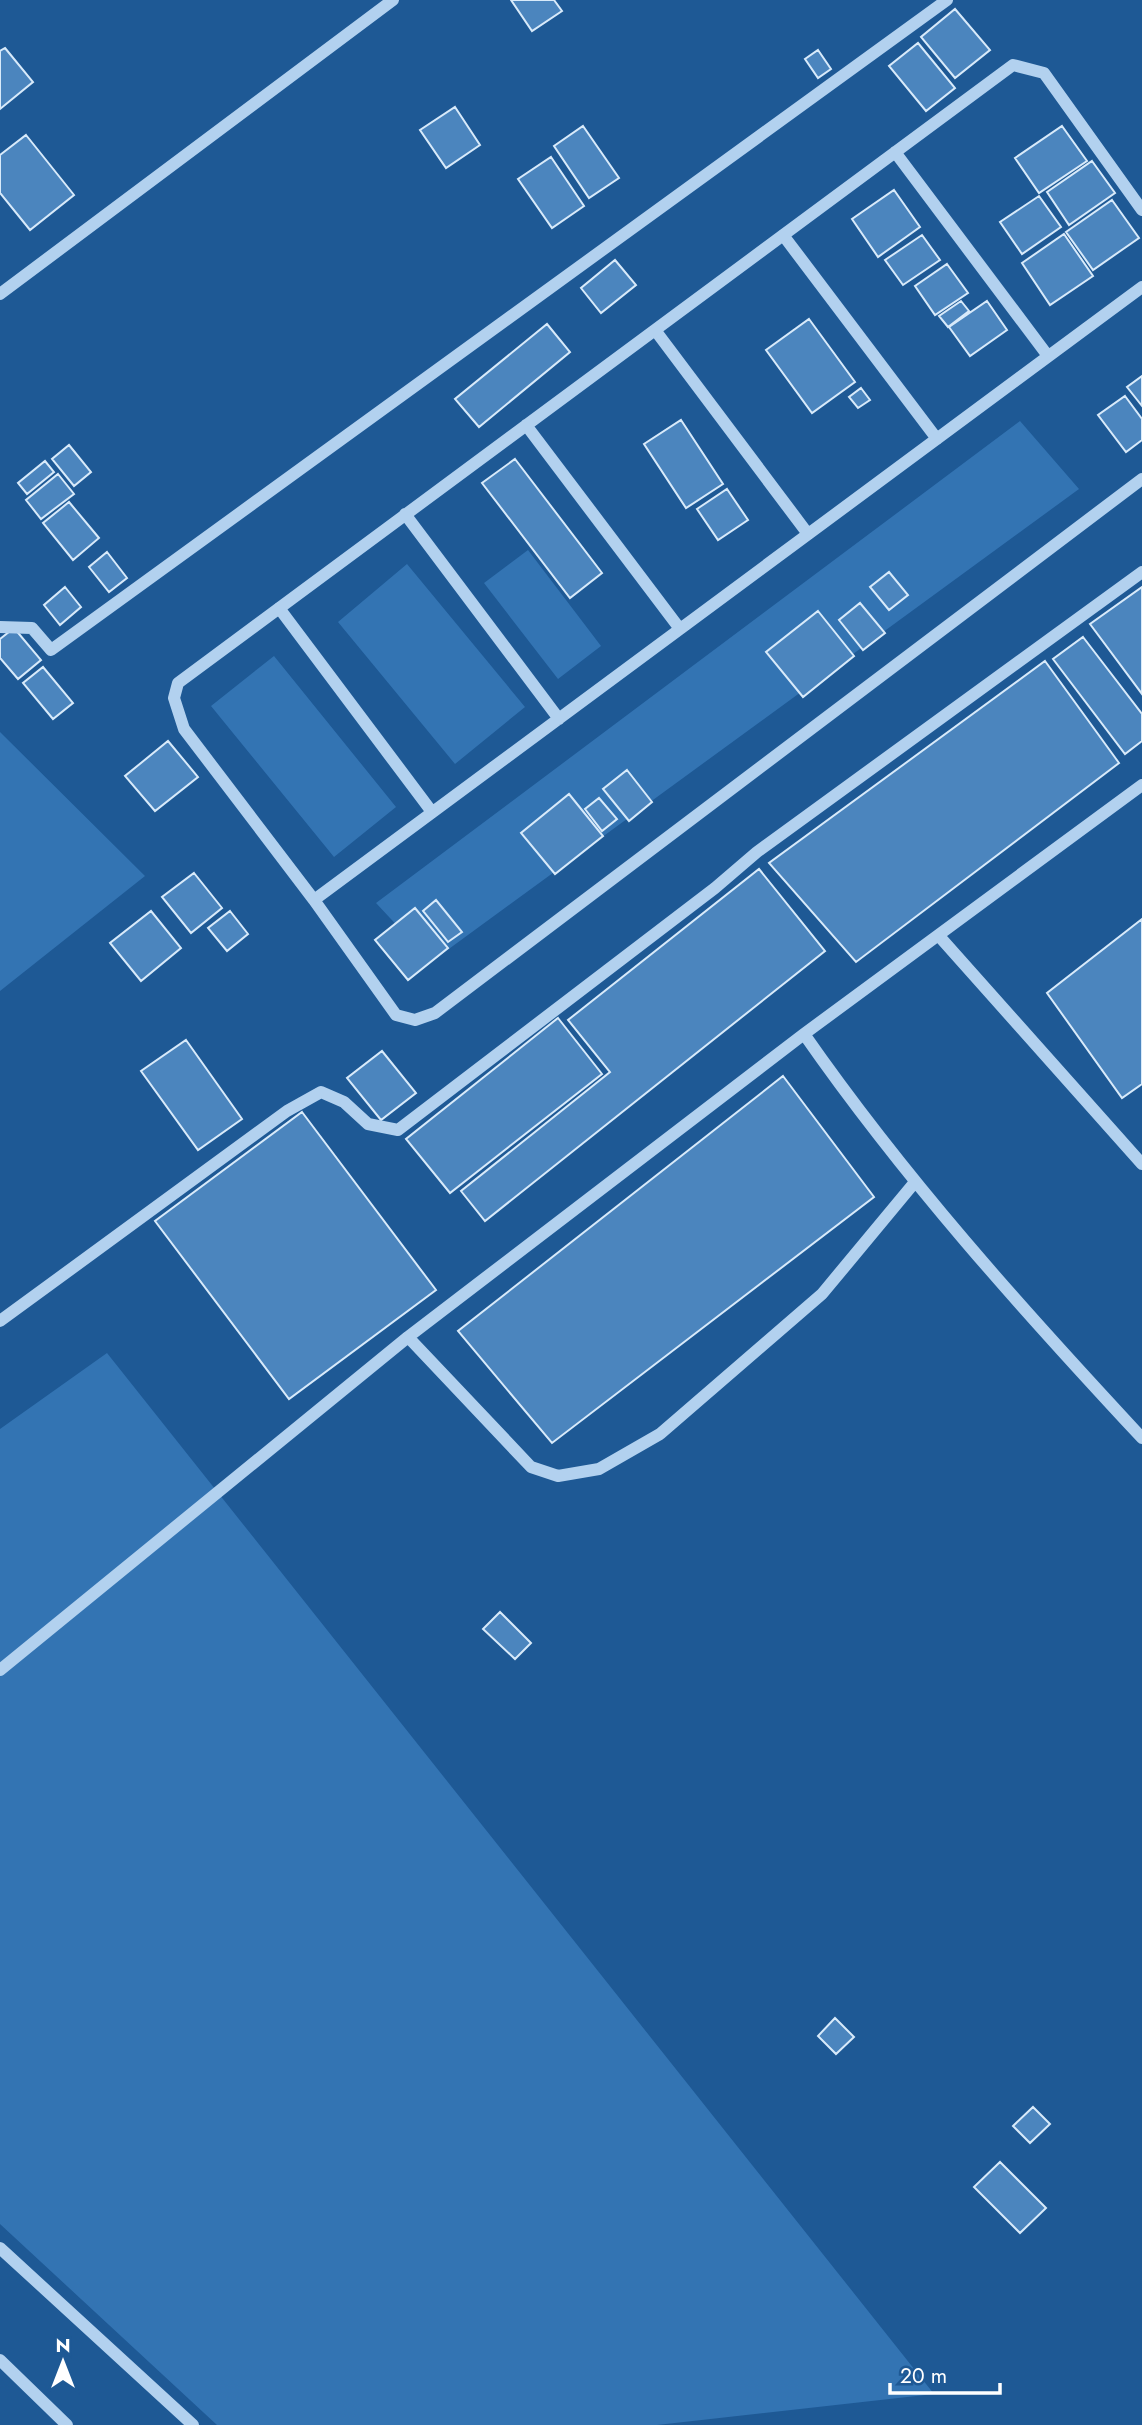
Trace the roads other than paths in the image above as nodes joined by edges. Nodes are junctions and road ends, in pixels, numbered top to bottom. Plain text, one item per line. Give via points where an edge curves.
1 (393, 0) edge
2 (947, 0) edge
3 (895, 152) junction
4 (1142, 210) edge
5 (783, 235) junction
6 (1142, 287) edge
7 (0, 294) edge
8 (655, 330) junction
9 (1048, 356) junction
10 (526, 425) junction
11 (937, 439) junction
12 (1142, 479) edge
13 (405, 514) junction
14 (808, 534) junction
15 (1142, 572) edge
16 (279, 608) junction
17 (0, 627) edge
18 (680, 629) junction
19 (559, 719) junction
20 (1142, 785) edge
21 (432, 812) junction
22 (314, 900) junction
23 (939, 936) junction
24 (804, 1034) junction
25 (1142, 1164) edge
26 (915, 1182) junction
27 (0, 1321) edge
28 (408, 1337) junction
29 (1142, 1438) edge
30 (0, 1670) edge
31 (0, 2248) edge
32 (0, 2360) edge
33 (67, 2425) edge
34 (194, 2425) edge

1 - 7 street
2 - 17 street via 51,650 32,628
3 - 4 street via 1013,65 1032,69 1044,73
3 - 5 street
3 - 9 street
5 - 8 street
5 - 11 street
6 - 9 street
8 - 10 street
8 - 14 street
9 - 11 street
10 - 13 street
10 - 18 street
11 - 14 street
12 - 22 street via 435,1013 415,1020 396,1015
13 - 16 street
13 - 19 street
14 - 18 street
15 - 27 street via 757,852 398,1130 368,1124 344,1102 321,1092 287,1111
16 - 21 street
16 - 22 street via 178,682 174,698 184,729
18 - 19 street
19 - 21 street
20 - 23 street
21 - 22 street
23 - 24 street
23 - 25 street
24 - 26 street
24 - 28 street
26 - 28 street via 822,1294 660,1434 599,1469 558,1476 531,1467
26 - 29 street via 1002,1287
28 - 30 street
31 - 34 street
32 - 33 street

